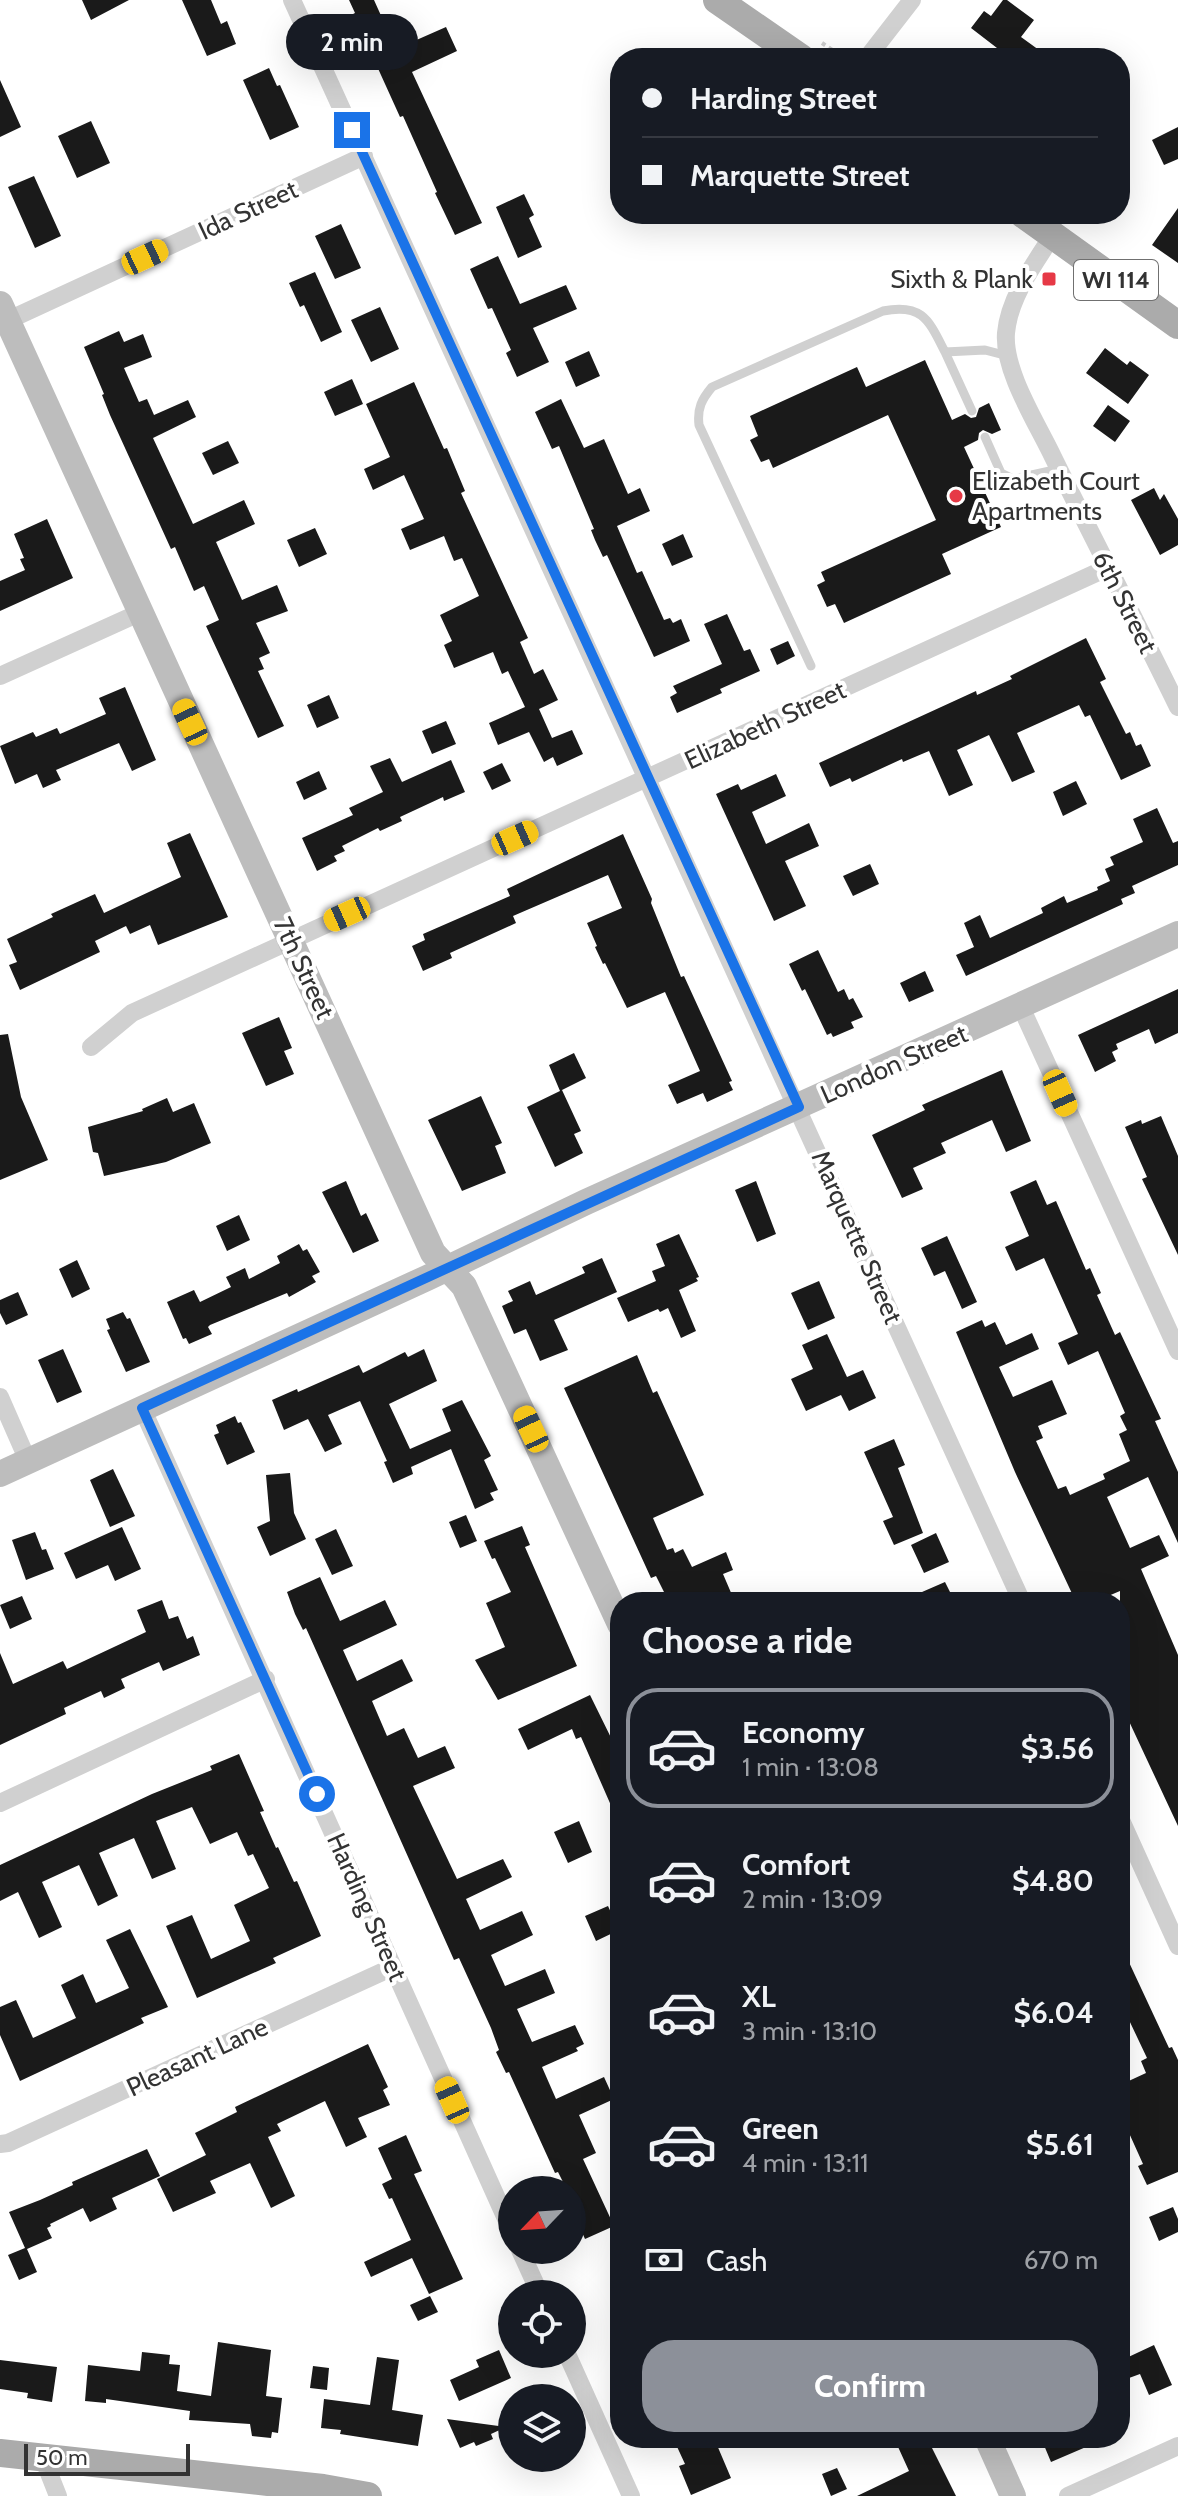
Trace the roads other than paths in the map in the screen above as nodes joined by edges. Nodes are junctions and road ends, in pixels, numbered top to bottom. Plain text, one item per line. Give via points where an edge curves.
1 (292, 0) edge
2 (717, 0) edge
3 (912, 0) edge
4 (787, 48) edge
5 (875, 48) edge
6 (364, 156) junction
7 (1037, 224) edge
8 (1053, 235) junction
9 (3, 317) edge
10 (1178, 325) edge
11 (945, 352) junction
12 (1008, 356) junction
13 (972, 411) dead end
14 (985, 437) dead end
15 (1059, 469) junction
16 (1107, 568) junction
17 (139, 613) junction
18 (811, 666) dead end
19 (0, 676) edge
20 (1178, 707) edge
21 (649, 778) junction
22 (1178, 934) edge
23 (291, 939) junction
24 (1021, 1007) junction
25 (91, 1047) dead end
26 (799, 1107) junction
27 (448, 1268) junction
28 (1178, 1351) edge
29 (0, 1397) edge
30 (142, 1408) junction
31 (28, 1461) junction
32 (0, 1474) edge
33 (1017, 1592) edge
34 (610, 1602) edge
35 (266, 1679) junction
36 (0, 1803) edge
37 (1130, 1840) edge
38 (1178, 1946) edge
39 (393, 1967) junction
40 (0, 2144) edge
41 (498, 2201) edge
42 (573, 2368) edge
43 (1178, 2446) edge
44 (991, 2448) edge
45 (0, 2453) edge
46 (43, 2458) junction
47 (58, 2496) edge
48 (368, 2496) edge
49 (631, 2496) edge
50 (1013, 2496) edge
51 (1068, 2496) edge

1 - 6 street, Marquette Street
2 - 4 main road
3 - 5 street
6 - 9 street, Ida Street
6 - 21 street, Marquette Street
7 - 8 main road, WI 114
8 - 10 main road, WI 114
8 - 12 street, 6th Street via 1017,296 1006,334
9 - 17 street, 7th Street
11 - 12 lane via 985,350
11 - 13 lane
11 - 18 lane via 923,315 912,309 883,311 712,387 702,400 699,425
12 - 15 street, 6th Street
14 - 15 lane via 1001,473 1013,479
15 - 16 street, 6th Street
16 - 20 street, 6th Street
16 - 21 street, Elizabeth Street
17 - 19 street
17 - 23 street, 7th Street
21 - 23 street, Elizabeth Street
21 - 26 street, Marquette Street
22 - 24 street, London Street
23 - 25 street, Elizabeth Street via 132,1013
23 - 27 street, 7th Street via 433,1253
24 - 26 street, London Street
24 - 28 street
26 - 27 street, London Street
26 - 33 street, Marquette Street
27 - 30 street, London Street
27 - 34 street, 7th Street via 464,1286
29 - 31 street
30 - 31 street, London Street
30 - 35 street, Harding Street
31 - 32 street, London Street
35 - 36 street
35 - 39 street, Harding Street
37 - 38 street
39 - 40 street, Pleasant Lane
39 - 41 street, Harding Street
42 - 49 street
43 - 51 street
44 - 50 street
45 - 46 main road
46 - 47 street
46 - 48 main road

